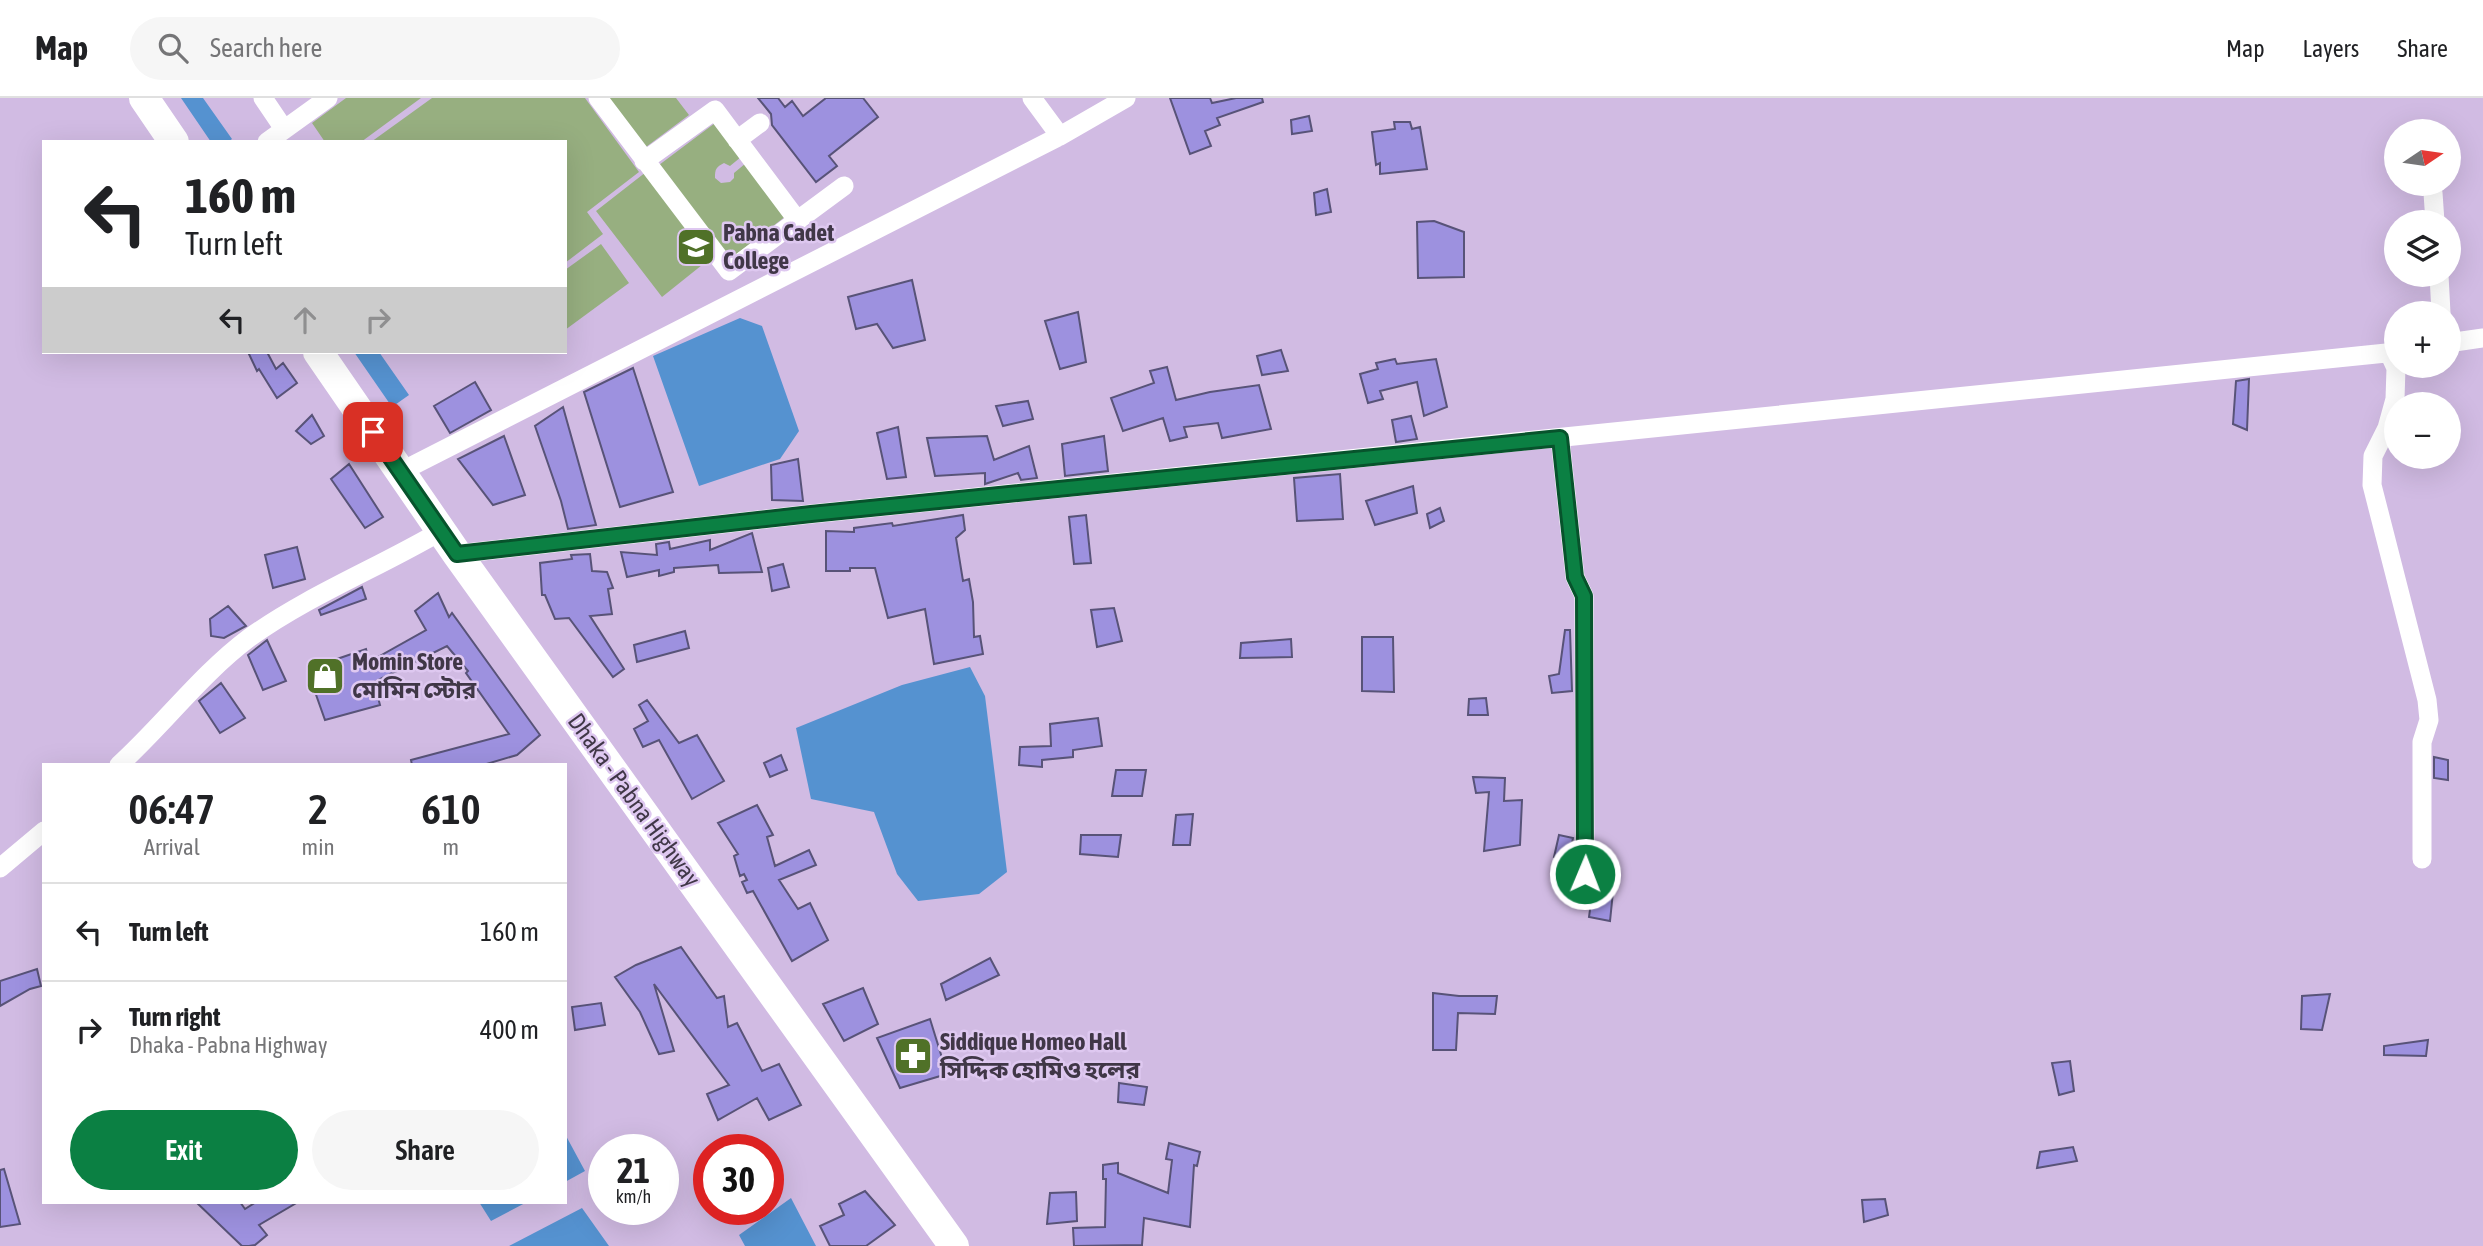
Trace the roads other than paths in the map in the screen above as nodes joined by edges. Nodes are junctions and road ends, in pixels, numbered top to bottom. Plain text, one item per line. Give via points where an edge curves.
1 (144, 98) edge
2 (263, 98) edge
3 (328, 98) edge
4 (598, 98) edge
5 (1032, 98) edge
6 (1126, 98) edge
7 (760, 123) dead end
8 (284, 129) junction
9 (1060, 136) junction
10 (173, 140) edge
11 (270, 140) edge
12 (737, 140) junction
13 (643, 161) junction
14 (844, 186) dead end
15 (798, 221) junction
16 (2483, 338) edge
17 (2461, 341) edge
18 (2384, 353) edge
19 (319, 354) edge
20 (2396, 378) edge
21 (1560, 438) junction
22 (400, 472) junction
23 (449, 542) junction
24 (121, 763) edge
25 (42, 833) edge
26 (2423, 859) dead end
27 (0, 868) edge
28 (1585, 874) dead end
29 (954, 1246) edge

1 - 10 highway
2 - 8 street
3 - 8 street
4 - 13 street
5 - 9 street
6 - 9 street
7 - 12 street
8 - 11 street
9 - 22 street
12 - 13 street via 715,110
12 - 15 street
13 - 15 street via 729,271
14 - 15 street
16 - 17 street
18 - 21 street
19 - 22 highway, Dhaka - Pabna Highway
20 - 26 street via 2387,428 2372,456 2372,485 2427,699 2429,720 2422,742
21 - 23 street via 811,514
21 - 28 street via 1575,577 1584,596
22 - 23 highway, Dhaka - Pabna Highway
23 - 24 street via 310,600 252,636
23 - 29 highway, Dhaka - Pabna Highway
25 - 27 street

